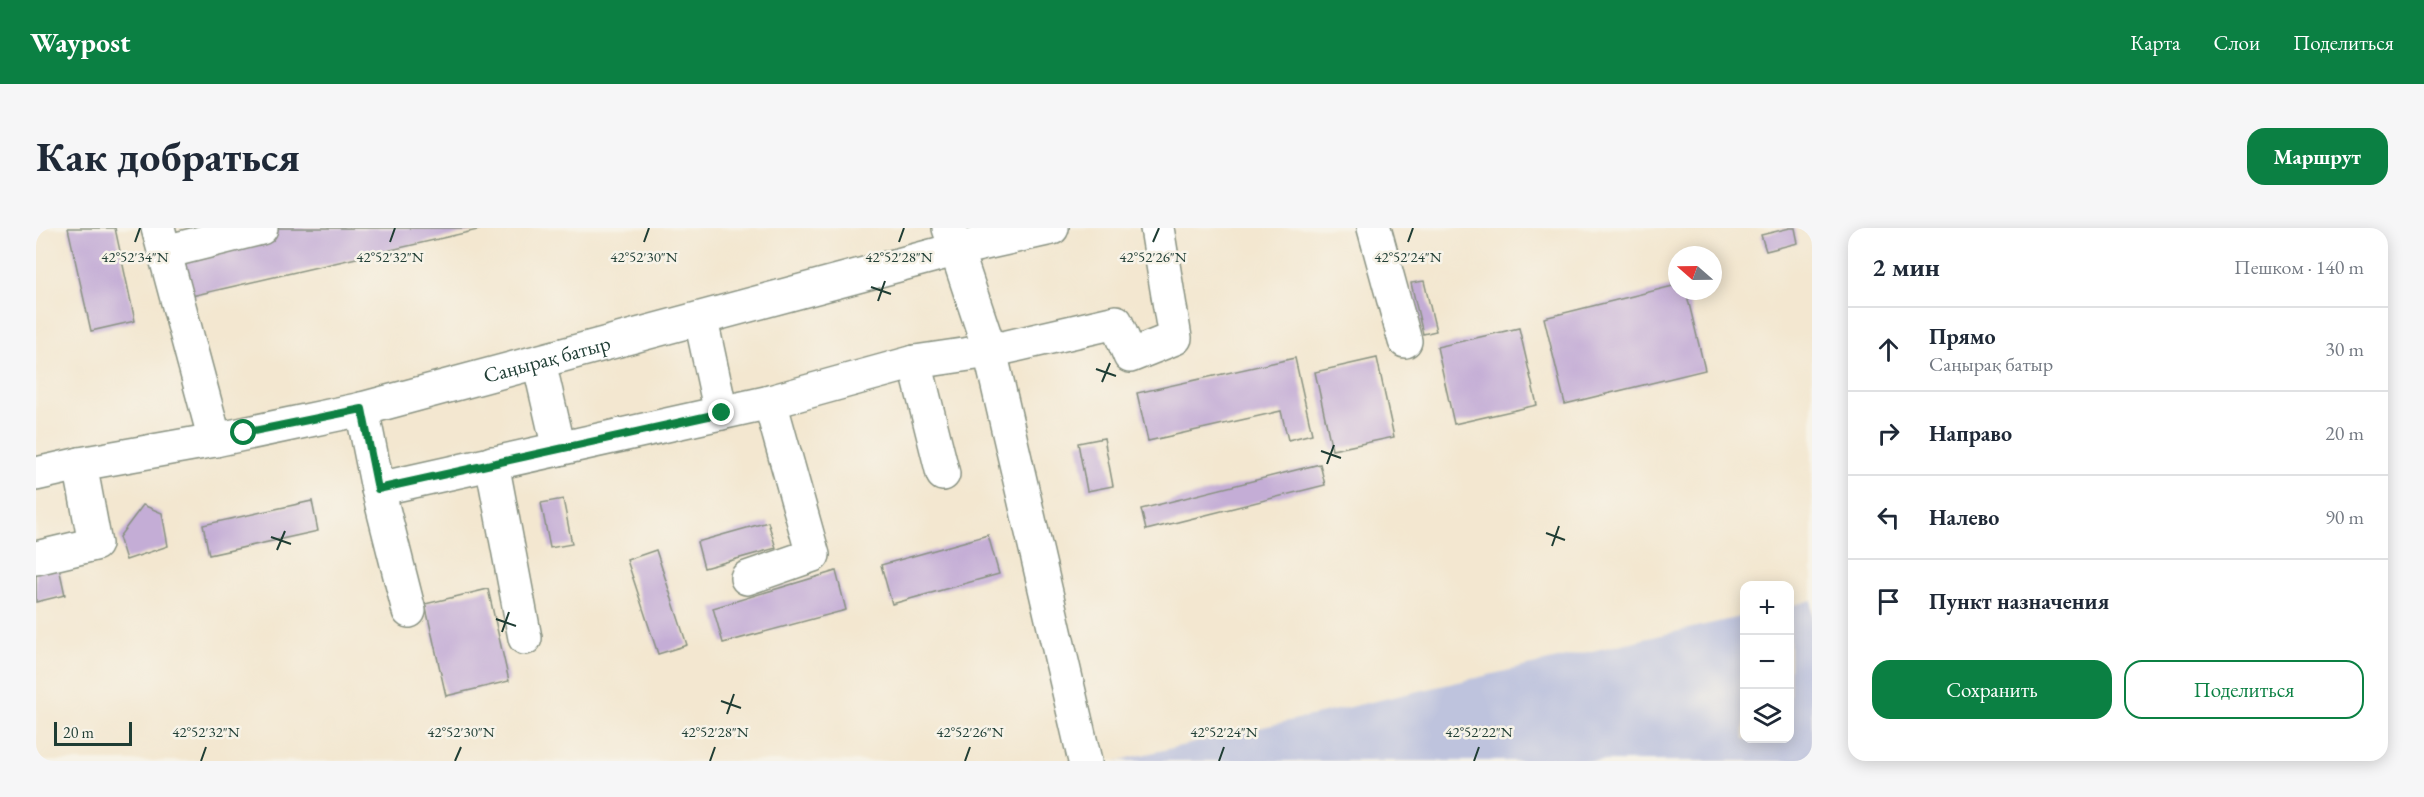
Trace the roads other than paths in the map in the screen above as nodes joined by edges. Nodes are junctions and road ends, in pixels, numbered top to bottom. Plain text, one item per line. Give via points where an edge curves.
1 (261, 228) edge
2 (1052, 228) edge
3 (1157, 228) edge
4 (1374, 228) edge
5 (167, 239) edge
6 (952, 239) edge
7 (701, 320) junction
8 (1405, 341) dead end
9 (990, 351) junction
10 (539, 362) junction
11 (915, 362) junction
12 (770, 402) junction
13 (362, 409) junction
14 (722, 413) junction
15 (216, 441) junction
16 (559, 448) junction
17 (80, 464) junction
18 (492, 464) junction
19 (36, 474) edge
20 (943, 474) dead end
21 (378, 489) junction
22 (36, 558) edge
23 (747, 578) dead end
24 (409, 611) dead end
25 (525, 638) dead end
26 (1085, 761) edge

1 - 5 street
2 - 6 street, Саңырақ батыр
3 - 9 street via 1175,338 1130,356 1116,322
4 - 8 street
5 - 15 street
6 - 7 street, Саңырақ батыр
6 - 9 street
7 - 10 street, Саңырақ батыр
7 - 14 street
9 - 11 street
9 - 26 street
10 - 13 street, Саңырақ батыр
10 - 16 street
11 - 12 street
11 - 20 street
12 - 14 street
12 - 23 street via 813,555
13 - 15 street, Саңырақ батыр
13 - 21 street
14 - 16 street
15 - 17 street, Саңырақ батыр
16 - 18 street
17 - 19 street, Саңырақ батыр
17 - 22 street via 95,544
18 - 21 street
18 - 25 street
21 - 24 street

